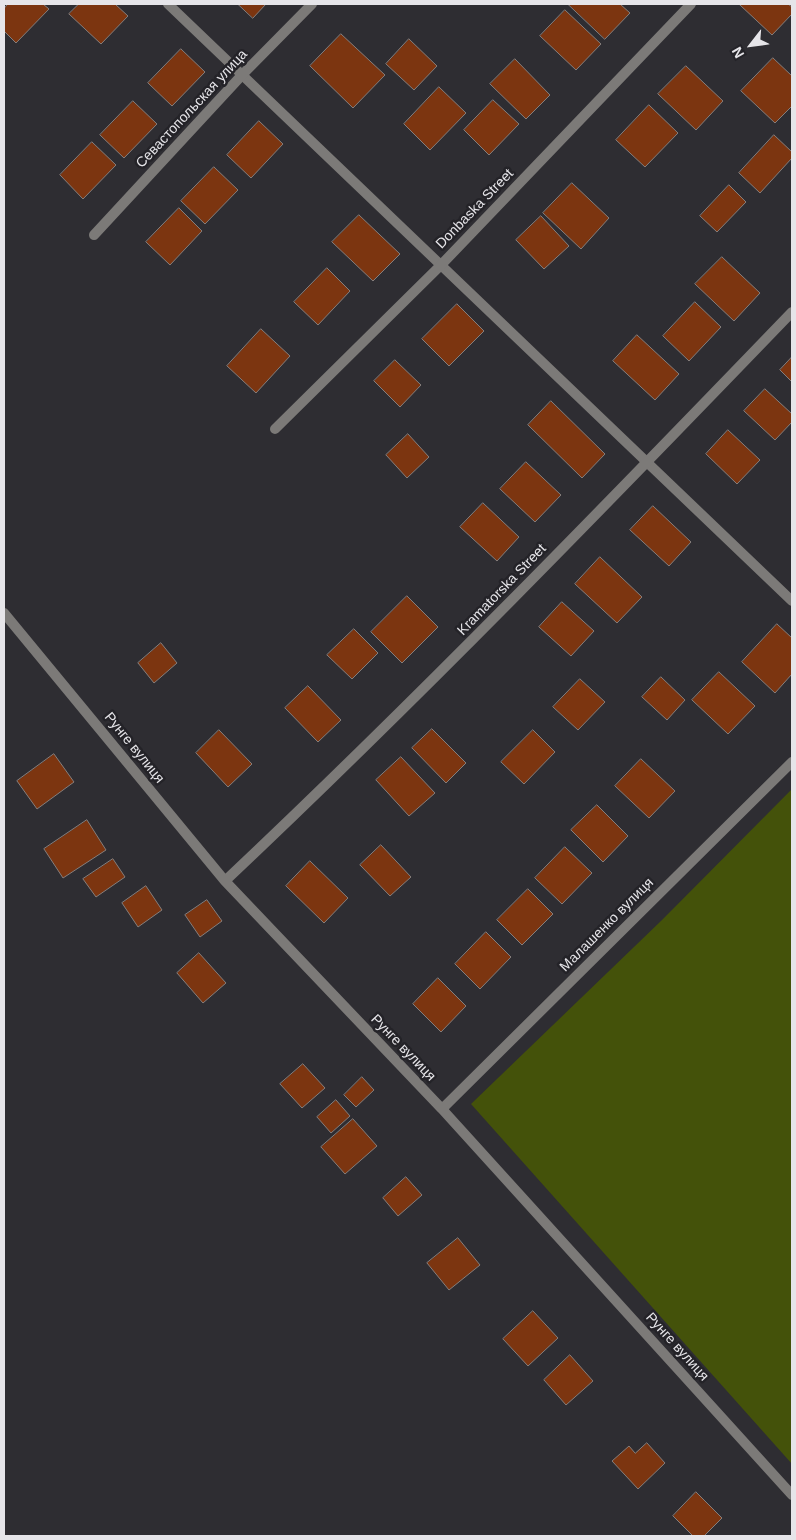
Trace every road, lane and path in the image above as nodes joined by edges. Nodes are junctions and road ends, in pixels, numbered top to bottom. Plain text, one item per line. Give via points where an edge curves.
1 (168, 4) edge
2 (312, 4) edge
3 (691, 4) edge
4 (242, 75) junction
5 (94, 235) dead end
6 (441, 265) junction
7 (792, 312) edge
8 (275, 430) dead end
9 (647, 462) junction
10 (792, 601) edge
11 (4, 613) edge
12 (792, 762) edge
13 (225, 881) junction
14 (442, 1109) junction
15 (792, 1495) edge

1 - 4 street
2 - 4 street, Севастопольская улица
3 - 6 street, Donbaska Street
4 - 5 street, Севастопольская улица
4 - 6 street
6 - 8 street, Donbaska Street
6 - 9 street
7 - 9 street, Kramatorska Street
9 - 10 street
9 - 13 street, Kramatorska Street via 466,647
11 - 13 street, Рунге вулиця
12 - 14 street, Малашенко вулиця
13 - 14 street, Рунге вулиця
14 - 15 street, Рунге вулиця

